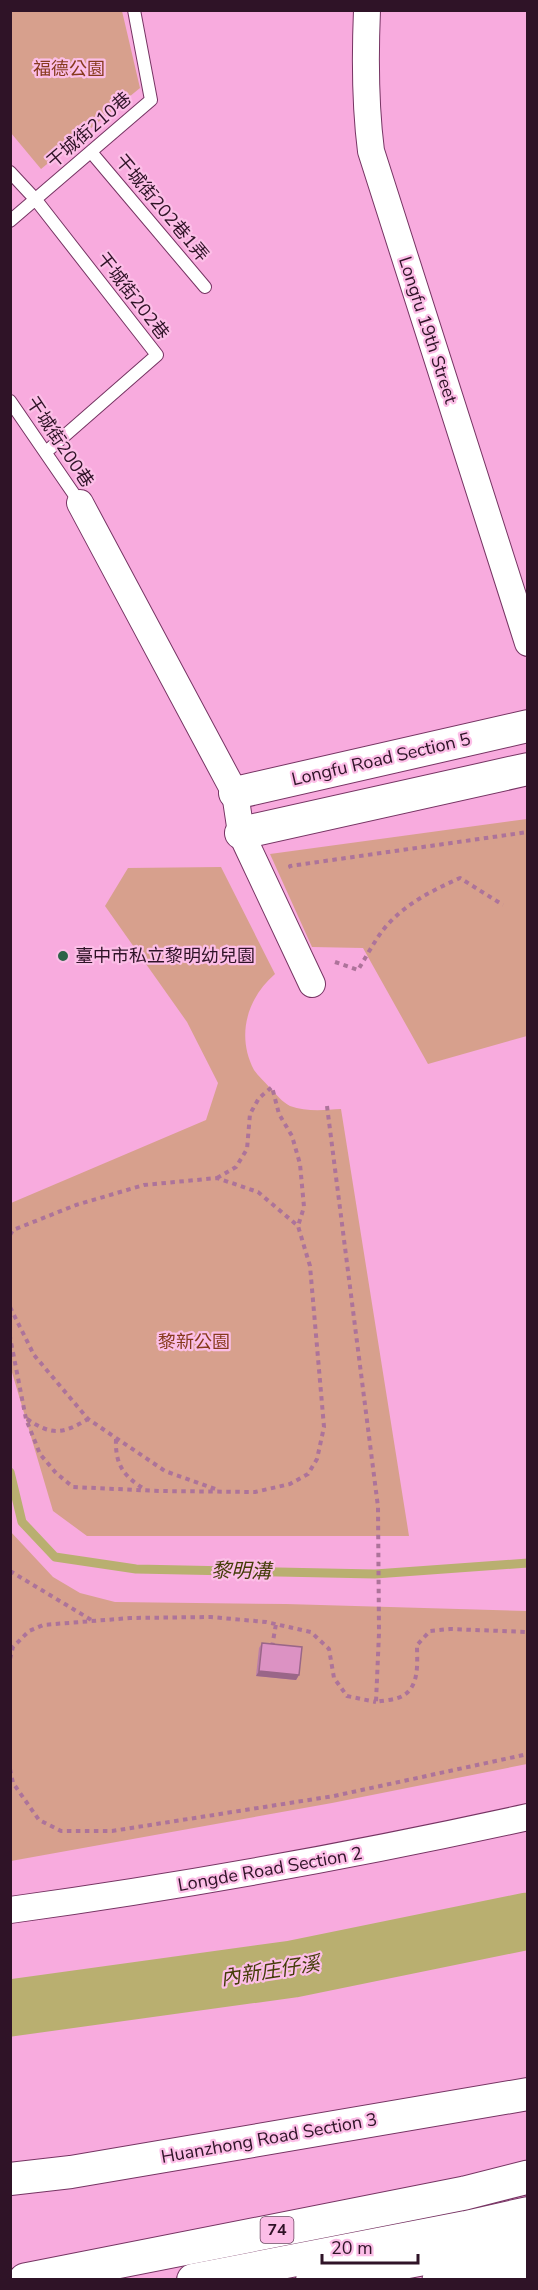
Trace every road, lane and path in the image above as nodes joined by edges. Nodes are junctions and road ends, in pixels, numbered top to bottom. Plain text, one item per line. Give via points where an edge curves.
1 (134, 10) edge
2 (367, 10) edge
3 (91, 152) junction
4 (10, 172) edge
5 (36, 200) junction
6 (10, 221) edge
7 (205, 287) dead end
8 (10, 401) edge
9 (46, 452) junction
10 (80, 503) joint
11 (528, 643) edge
12 (528, 726) edge
13 (528, 769) edge
14 (235, 793) junction
15 (528, 832) edge
16 (241, 833) junction
17 (295, 876) dead end
18 (502, 905) dead end
19 (334, 961) dead end
20 (312, 984) dead end
21 (327, 1106) dead end
22 (217, 1178) junction
23 (298, 1226) junction
24 (10, 1235) edge
25 (10, 1306) edge
26 (10, 1337) edge
27 (17, 1373) junction
28 (10, 1374) edge
29 (26, 1419) junction
30 (88, 1419) junction
31 (116, 1438) junction
32 (147, 1490) junction
33 (222, 1492) junction
34 (10, 1571) edge
35 (93, 1621) junction
36 (276, 1624) junction
37 (528, 1632) edge
38 (272, 1650) edge
39 (10, 1659) edge
40 (376, 1702) junction
41 (528, 1754) edge
42 (10, 1769) edge
43 (528, 1817) edge
44 (10, 1910) edge
45 (528, 2094) edge
46 (528, 2177) edge
47 (10, 2179) edge
48 (528, 2212) edge
49 (528, 2236) edge
50 (528, 2262) edge
51 (25, 2280) edge
52 (193, 2280) edge
53 (312, 2280) edge
54 (439, 2280) edge

1 - 3 lane, 干城街210巷 via 152,100
2 - 11 street, Longfu 19th Street via 371,151
3 - 5 lane, 干城街210巷
3 - 7 lane, 干城街202巷1弄
4 - 5 lane, 干城街202巷
5 - 6 lane, 干城街210巷
5 - 9 lane, 干城街202巷 via 157,355
8 - 9 lane, 干城街200巷
9 - 10 lane, 干城街200巷
10 - 14 street
12 - 14 street, Longfu Road Section 5
13 - 16 street
14 - 16 street
15 - 17 path via 290,866
16 - 20 street
18 - 19 path via 460,878 408,905 383,930 358,969
21 - 40 path via 378,1507
22 - 23 path via 258,1192
22 - 23 path via 236,1167 247,1149 250,1114 258,1098 272,1087 300,1164 304,1207
22 - 24 path via 144,1185 76,1205 13,1230
23 - 33 path via 310,1266 324,1427 317,1459 308,1474 290,1484 255,1492
25 - 30 path via 34,1355
26 - 27 path
27 - 28 path
27 - 29 path
29 - 30 path via 42,1429 60,1432
29 - 32 path via 40,1454 73,1487
30 - 31 path
31 - 32 path via 121,1468 131,1481
31 - 33 path via 165,1472
32 - 33 path
34 - 35 path
35 - 36 path via 211,1617
35 - 39 path via 43,1625 29,1631 13,1647
36 - 38 path
36 - 40 path via 311,1632 329,1649 334,1678 347,1696
37 - 40 path via 430,1631 417,1645 413,1686 404,1695
41 - 42 path via 334,1796 112,1831 61,1831 39,1820 13,1783
43 - 44 street, Longde Road Section 2 via 380,1850
45 - 47 street, Huanzhong Road Section 3
46 - 51 highway, 74 via 465,2193
48 - 52 street
49 - 53 street
50 - 54 highway

